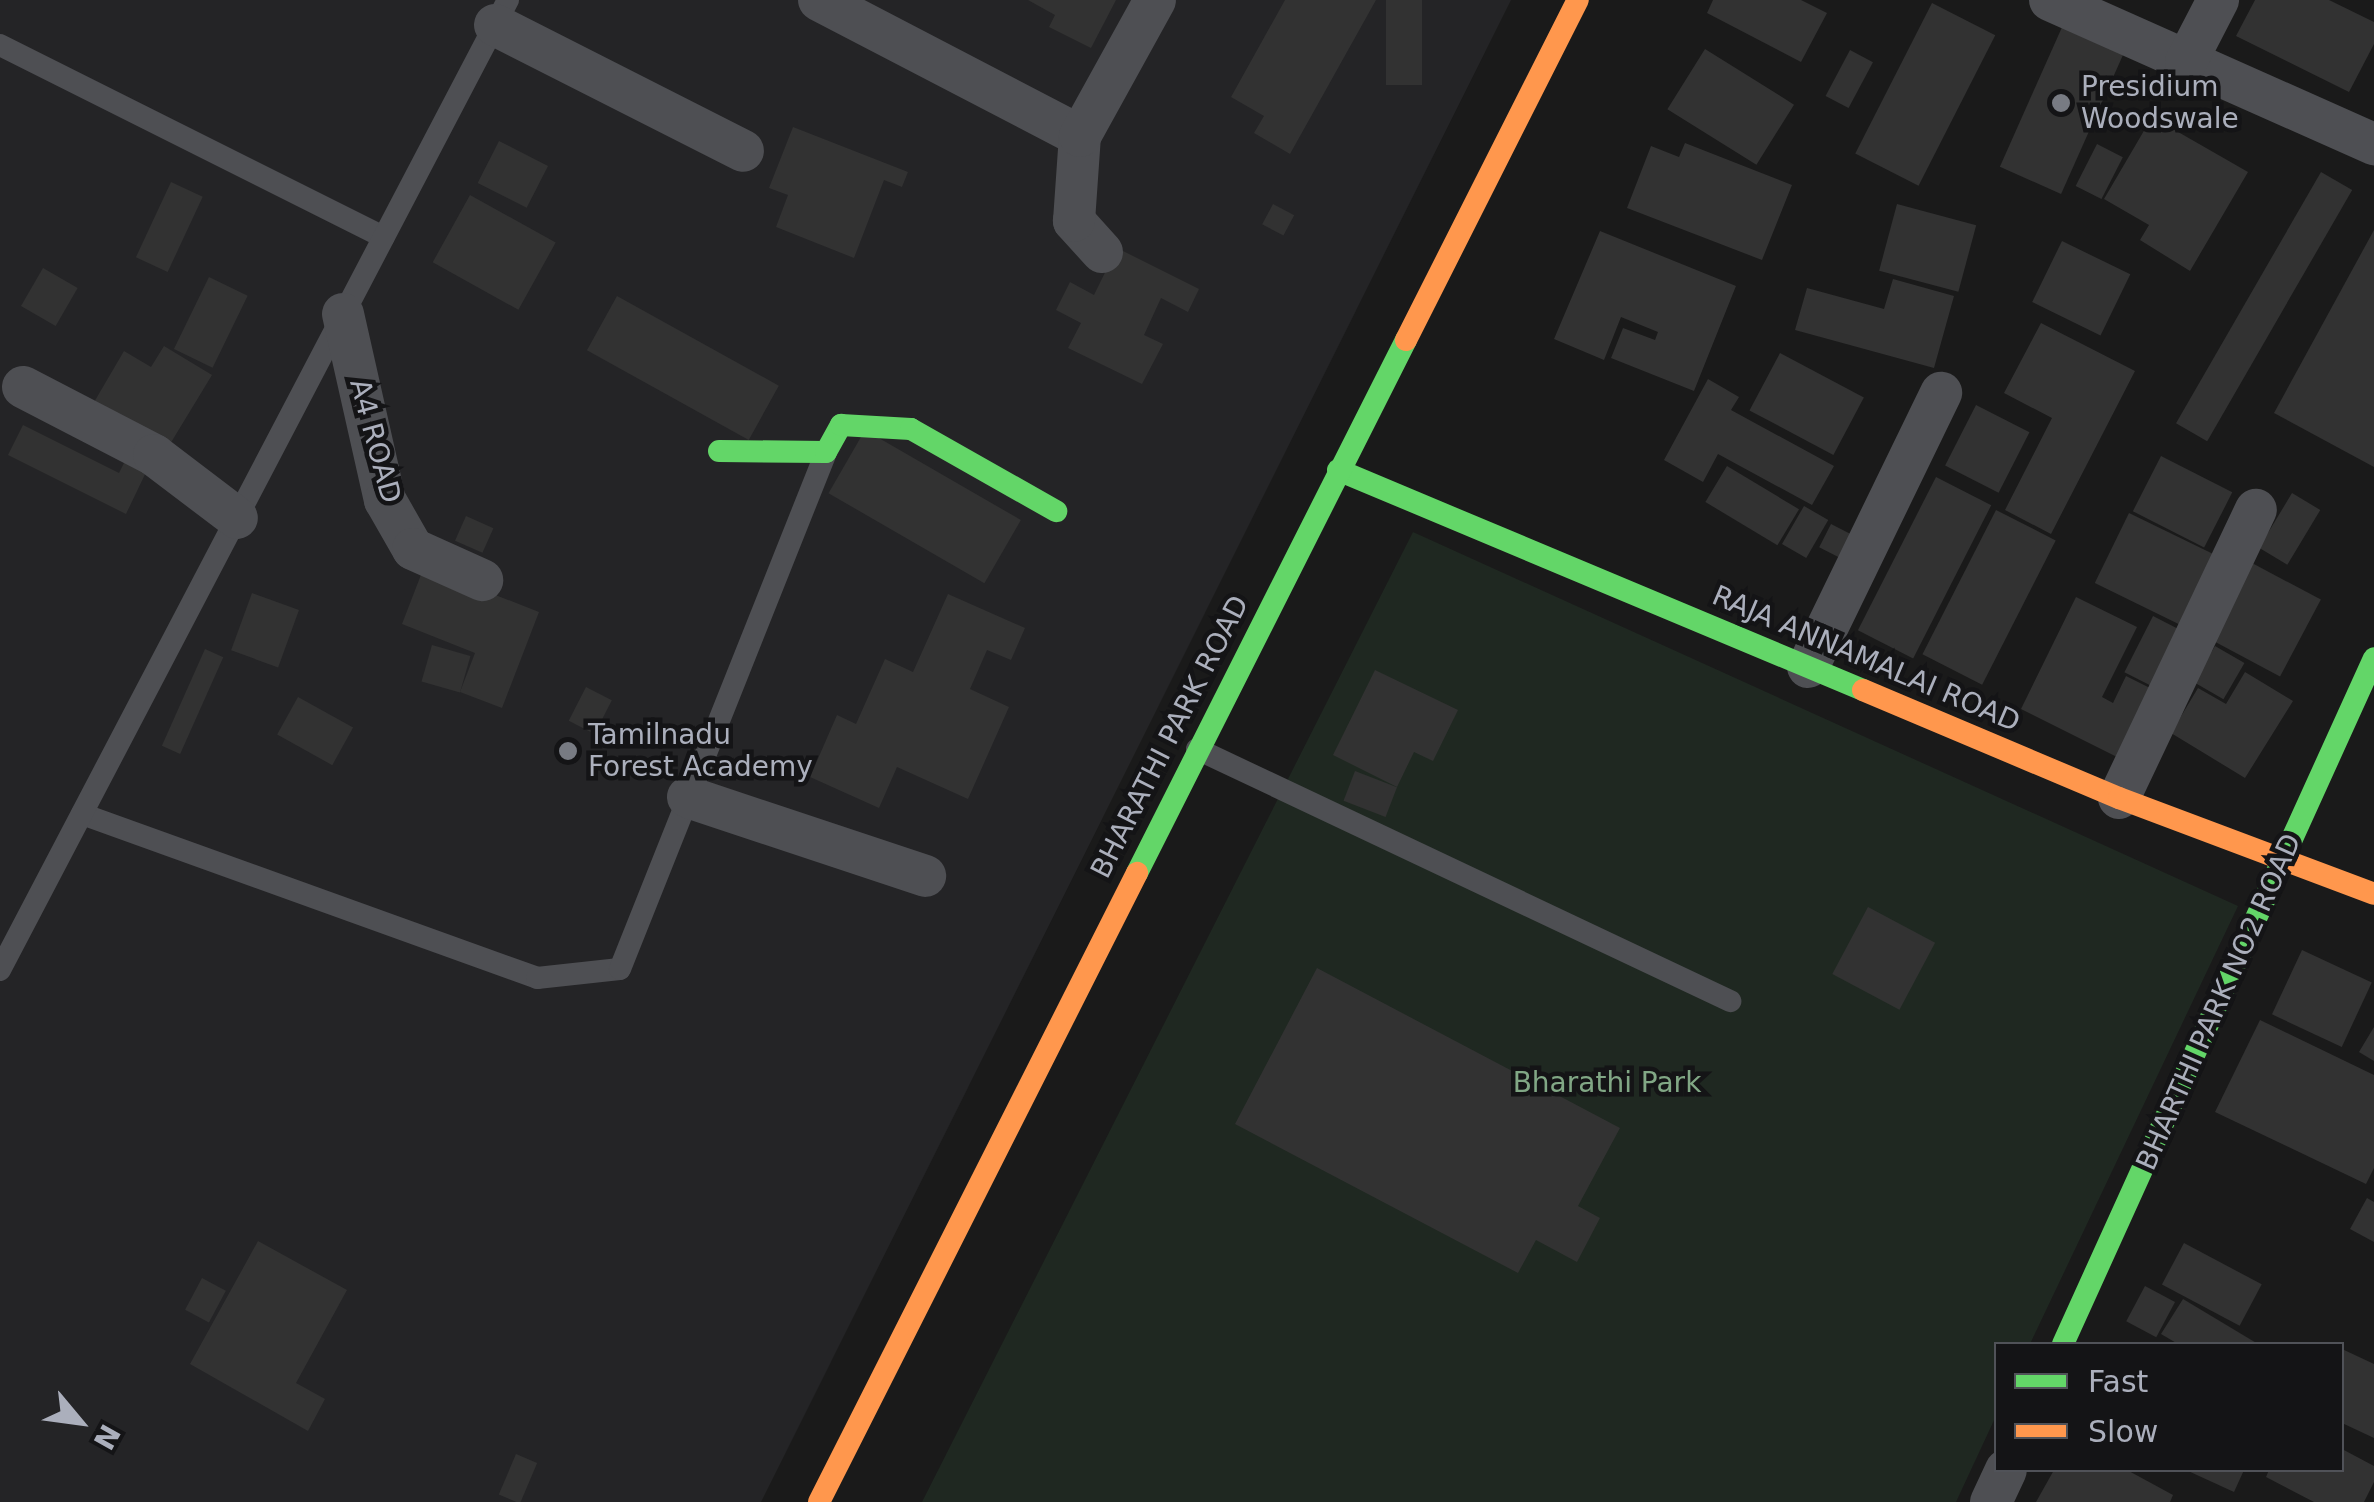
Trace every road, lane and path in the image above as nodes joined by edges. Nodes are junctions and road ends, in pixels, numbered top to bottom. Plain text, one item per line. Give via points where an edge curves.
1 (819, 0) edge
2 (1156, 0) edge
3 (1578, 0) edge
4 (2050, 0) edge
5 (2218, 0) edge
6 (502, 12) edge
7 (0, 45) edge
8 (2186, 62) junction
9 (1080, 136) junction
10 (2374, 144) edge
11 (744, 151) dead end
12 (384, 237) junction
13 (1102, 252) dead end
14 (343, 314) junction
15 (23, 387) dead end
16 (1940, 393) dead end
17 (719, 451) dead end
18 (826, 452) junction
19 (1338, 470) junction
20 (2256, 510) dead end
21 (1056, 511) dead end
22 (237, 518) junction
23 (482, 580) dead end
24 (2374, 658) edge
25 (1808, 667) junction
26 (1197, 749) junction
27 (688, 798) junction
28 (2119, 798) junction
29 (82, 814) junction
30 (2284, 858) junction
31 (925, 876) dead end
32 (2374, 894) edge
33 (0, 970) edge
34 (1730, 1002) dead end
35 (2064, 1342) edge
36 (2005, 1472) edge
37 (819, 1502) edge
38 (1991, 1502) edge

1 - 9 street
2 - 9 street
3 - 19 street, BHARATHI PARK ROAD
4 - 8 street
5 - 8 street
6 - 11 street
6 - 12 lane
7 - 12 lane
8 - 10 street
9 - 13 street via 1074,221
12 - 14 lane
14 - 22 lane
14 - 23 street, A4 ROAD via 385,500 414,549
15 - 22 street via 154,456
16 - 25 street
17 - 18 street
18 - 21 street via 842,424 911,429
18 - 27 lane
19 - 25 street, RAJA ANNAMALAI ROAD
19 - 26 street, BHARATHI PARK ROAD
20 - 28 street
22 - 29 lane
24 - 30 street, BHARTHI PARK NO2 ROAD
25 - 28 street, RAJA ANNAMALAI ROAD
26 - 34 lane
26 - 37 street, BHARATHI PARK ROAD
27 - 29 lane via 620,969 536,978
27 - 31 street
28 - 30 street, RAJA ANNAMALAI ROAD
29 - 33 lane
30 - 32 street, RAJA ANNAMALAI ROAD
30 - 35 street, BHARTHI PARK NO2 ROAD
36 - 38 street

